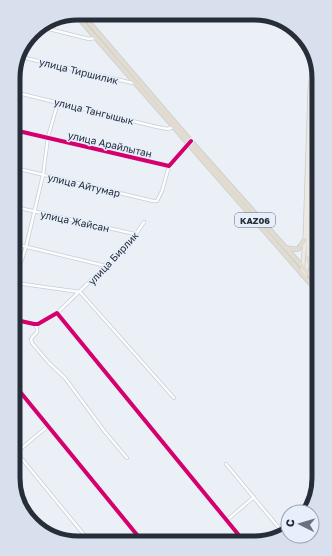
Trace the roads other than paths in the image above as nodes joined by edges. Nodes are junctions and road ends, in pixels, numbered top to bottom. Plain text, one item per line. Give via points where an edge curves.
1 (80, 20) edge
2 (87, 20) edge
3 (48, 29) edge
4 (96, 38) junction
5 (24, 58) edge
6 (312, 74) edge
7 (137, 84) junction
8 (20, 93) edge
9 (58, 102) junction
10 (312, 118) edge
11 (173, 127) junction
12 (20, 131) edge
13 (48, 137) junction
14 (190, 143) junction
15 (169, 166) junction
16 (20, 169) edge
17 (43, 175) junction
18 (20, 208) edge
19 (33, 212) junction
20 (144, 222) dead end
21 (136, 234) junction
22 (305, 240) junction
23 (20, 245) edge
24 (26, 247) junction
25 (284, 247) junction
26 (308, 258) junction
27 (20, 265) edge
28 (106, 266) junction
29 (312, 269) edge
30 (304, 273) junction
31 (312, 279) edge
32 (20, 284) edge
33 (312, 284) edge
34 (80, 292) junction
35 (57, 313) junction
36 (20, 320) edge
37 (34, 324) junction
38 (20, 392) edge
39 (174, 398) dead end
40 (48, 426) junction
41 (20, 450) edge
42 (20, 457) edge
43 (127, 458) dead end
44 (226, 464) dead end
45 (254, 497) junction
46 (227, 520) junction
47 (280, 529) edge
48 (85, 536) edge
49 (138, 536) edge
50 (240, 536) edge

1 - 4 highway, KАZ06
2 - 14 highway, KАZ06
3 - 4 street via 89,39
4 - 7 highway, KАZ06
5 - 7 street, улица Тиршилик
6 - 22 main road
7 - 11 highway, KАZ06
8 - 9 street, улица Тангышык
9 - 11 street, улица Тангышык via 157,127
9 - 13 street
10 - 26 main road
11 - 14 highway, KАZ06
12 - 13 street, улица Арайлытан
13 - 15 street, улица Арайлытан
13 - 17 street
14 - 15 street
14 - 25 highway, KАZ06
14 - 30 highway, KАZ06
15 - 17 street, улица Айтумар via 157,201
16 - 17 street, улица Айтумар
17 - 19 street
18 - 19 street, улица Жайсан
19 - 21 street, улица Жайсан
19 - 24 street
20 - 21 street, улица Бирлик
21 - 28 street, улица Бирлик
22 - 25 highway via 298,249
22 - 30 main road
23 - 24 street
24 - 27 street
24 - 28 street
25 - 30 highway, KАZ06
26 - 29 highway
26 - 30 main road
28 - 34 street, улица Бирлик
30 - 31 highway, KАZ06
30 - 33 highway, KАZ06
32 - 34 street, улица Бирлик
34 - 35 street, улица Бирлик
34 - 39 street
35 - 37 street, улица Бирлик
35 - 46 street
36 - 37 street
37 - 43 street via 38,328 31,339 32,343 65,378
38 - 40 street
40 - 41 street
40 - 49 street
42 - 48 street
44 - 45 street
45 - 46 street
45 - 47 street
46 - 50 street

